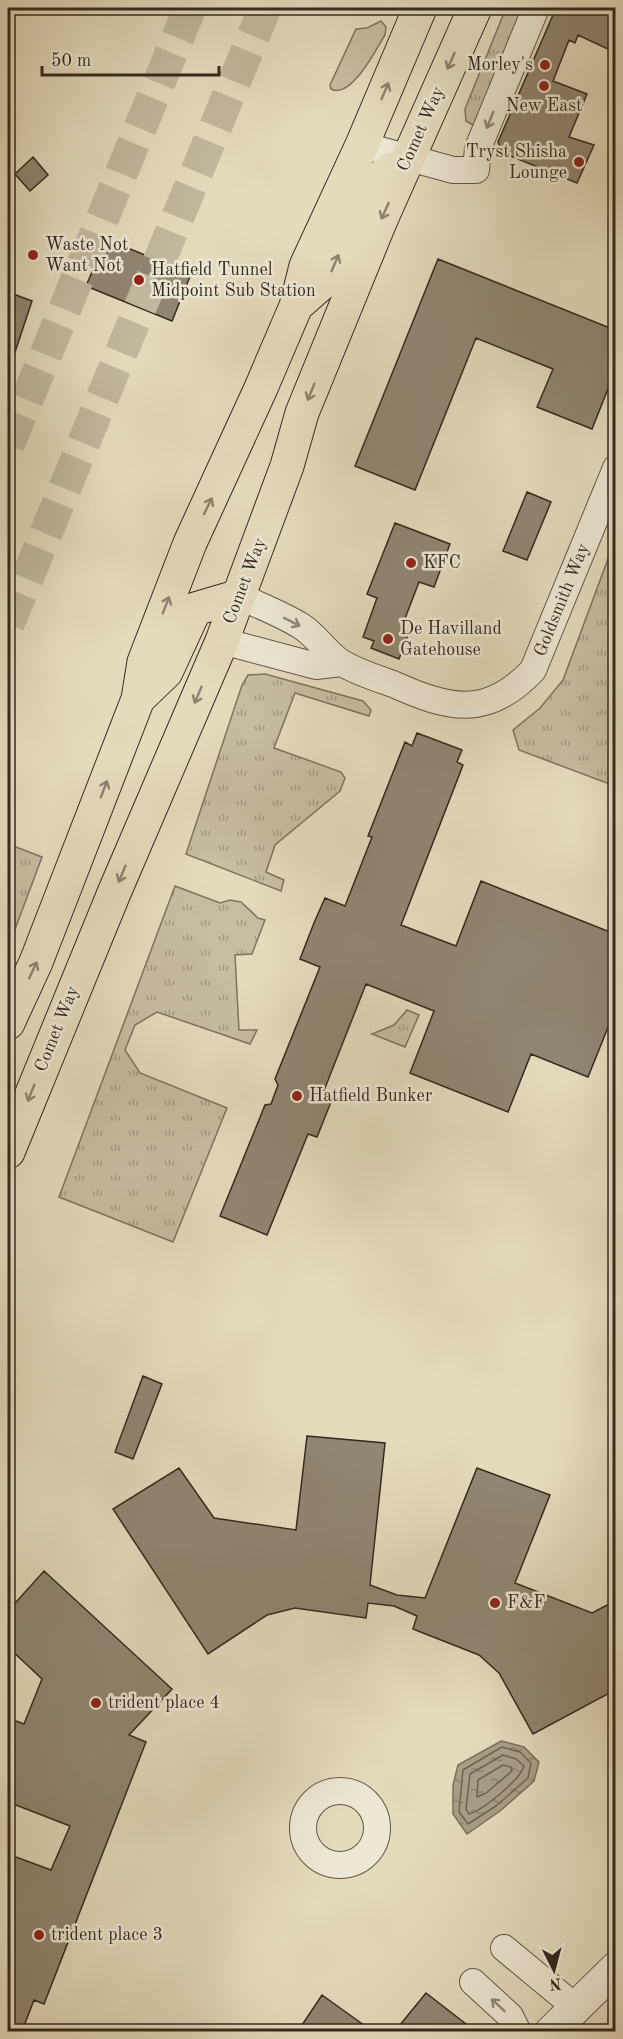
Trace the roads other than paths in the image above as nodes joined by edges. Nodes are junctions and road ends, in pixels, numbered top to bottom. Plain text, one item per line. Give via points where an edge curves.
1 (420, 8) edge
2 (475, 8) edge
3 (536, 8) edge
4 (362, 145) junction
5 (409, 158) junction
6 (296, 306) junction
7 (615, 468) edge
8 (184, 559) junction
9 (239, 596) junction
10 (195, 609) junction
11 (222, 641) junction
12 (341, 663) junction
13 (138, 699) junction
14 (8, 1023) edge
15 (8, 1152) edge
16 (504, 1948) dead end
17 (615, 1968) edge
18 (473, 1982) dead end
19 (574, 2006) junction
20 (518, 2031) edge
21 (551, 2031) edge

4 -> 1 main road
2 -> 5 main road, Comet Way
3 -> 5 street via 478,148 476,170 453,170
4 - 5 street
4 - 6 main road via 306,266
6 -> 5 main road via 330,276 374,182
5 -> 9 main road, Comet Way via 302,413 287,466
8 -> 6 main road
7 - 12 street, Goldsmith Way via 533,670 519,685 500,698 474,706 448,704
8 - 10 main road
13 -> 8 main road via 144,663
9 - 10 main road
9 - 11 main road, Comet Way
9 -> 12 street, Goldsmith Way via 303,627
10 - 11 main road
10 - 13 main road via 166,672
11 - 12 street, Goldsmith Way via 316,666
11 -> 15 main road, Comet Way
14 -> 13 main road via 36,963
16 - 19 street
17 - 19 street
20 -> 18 street via 510,2016
19 - 21 street

